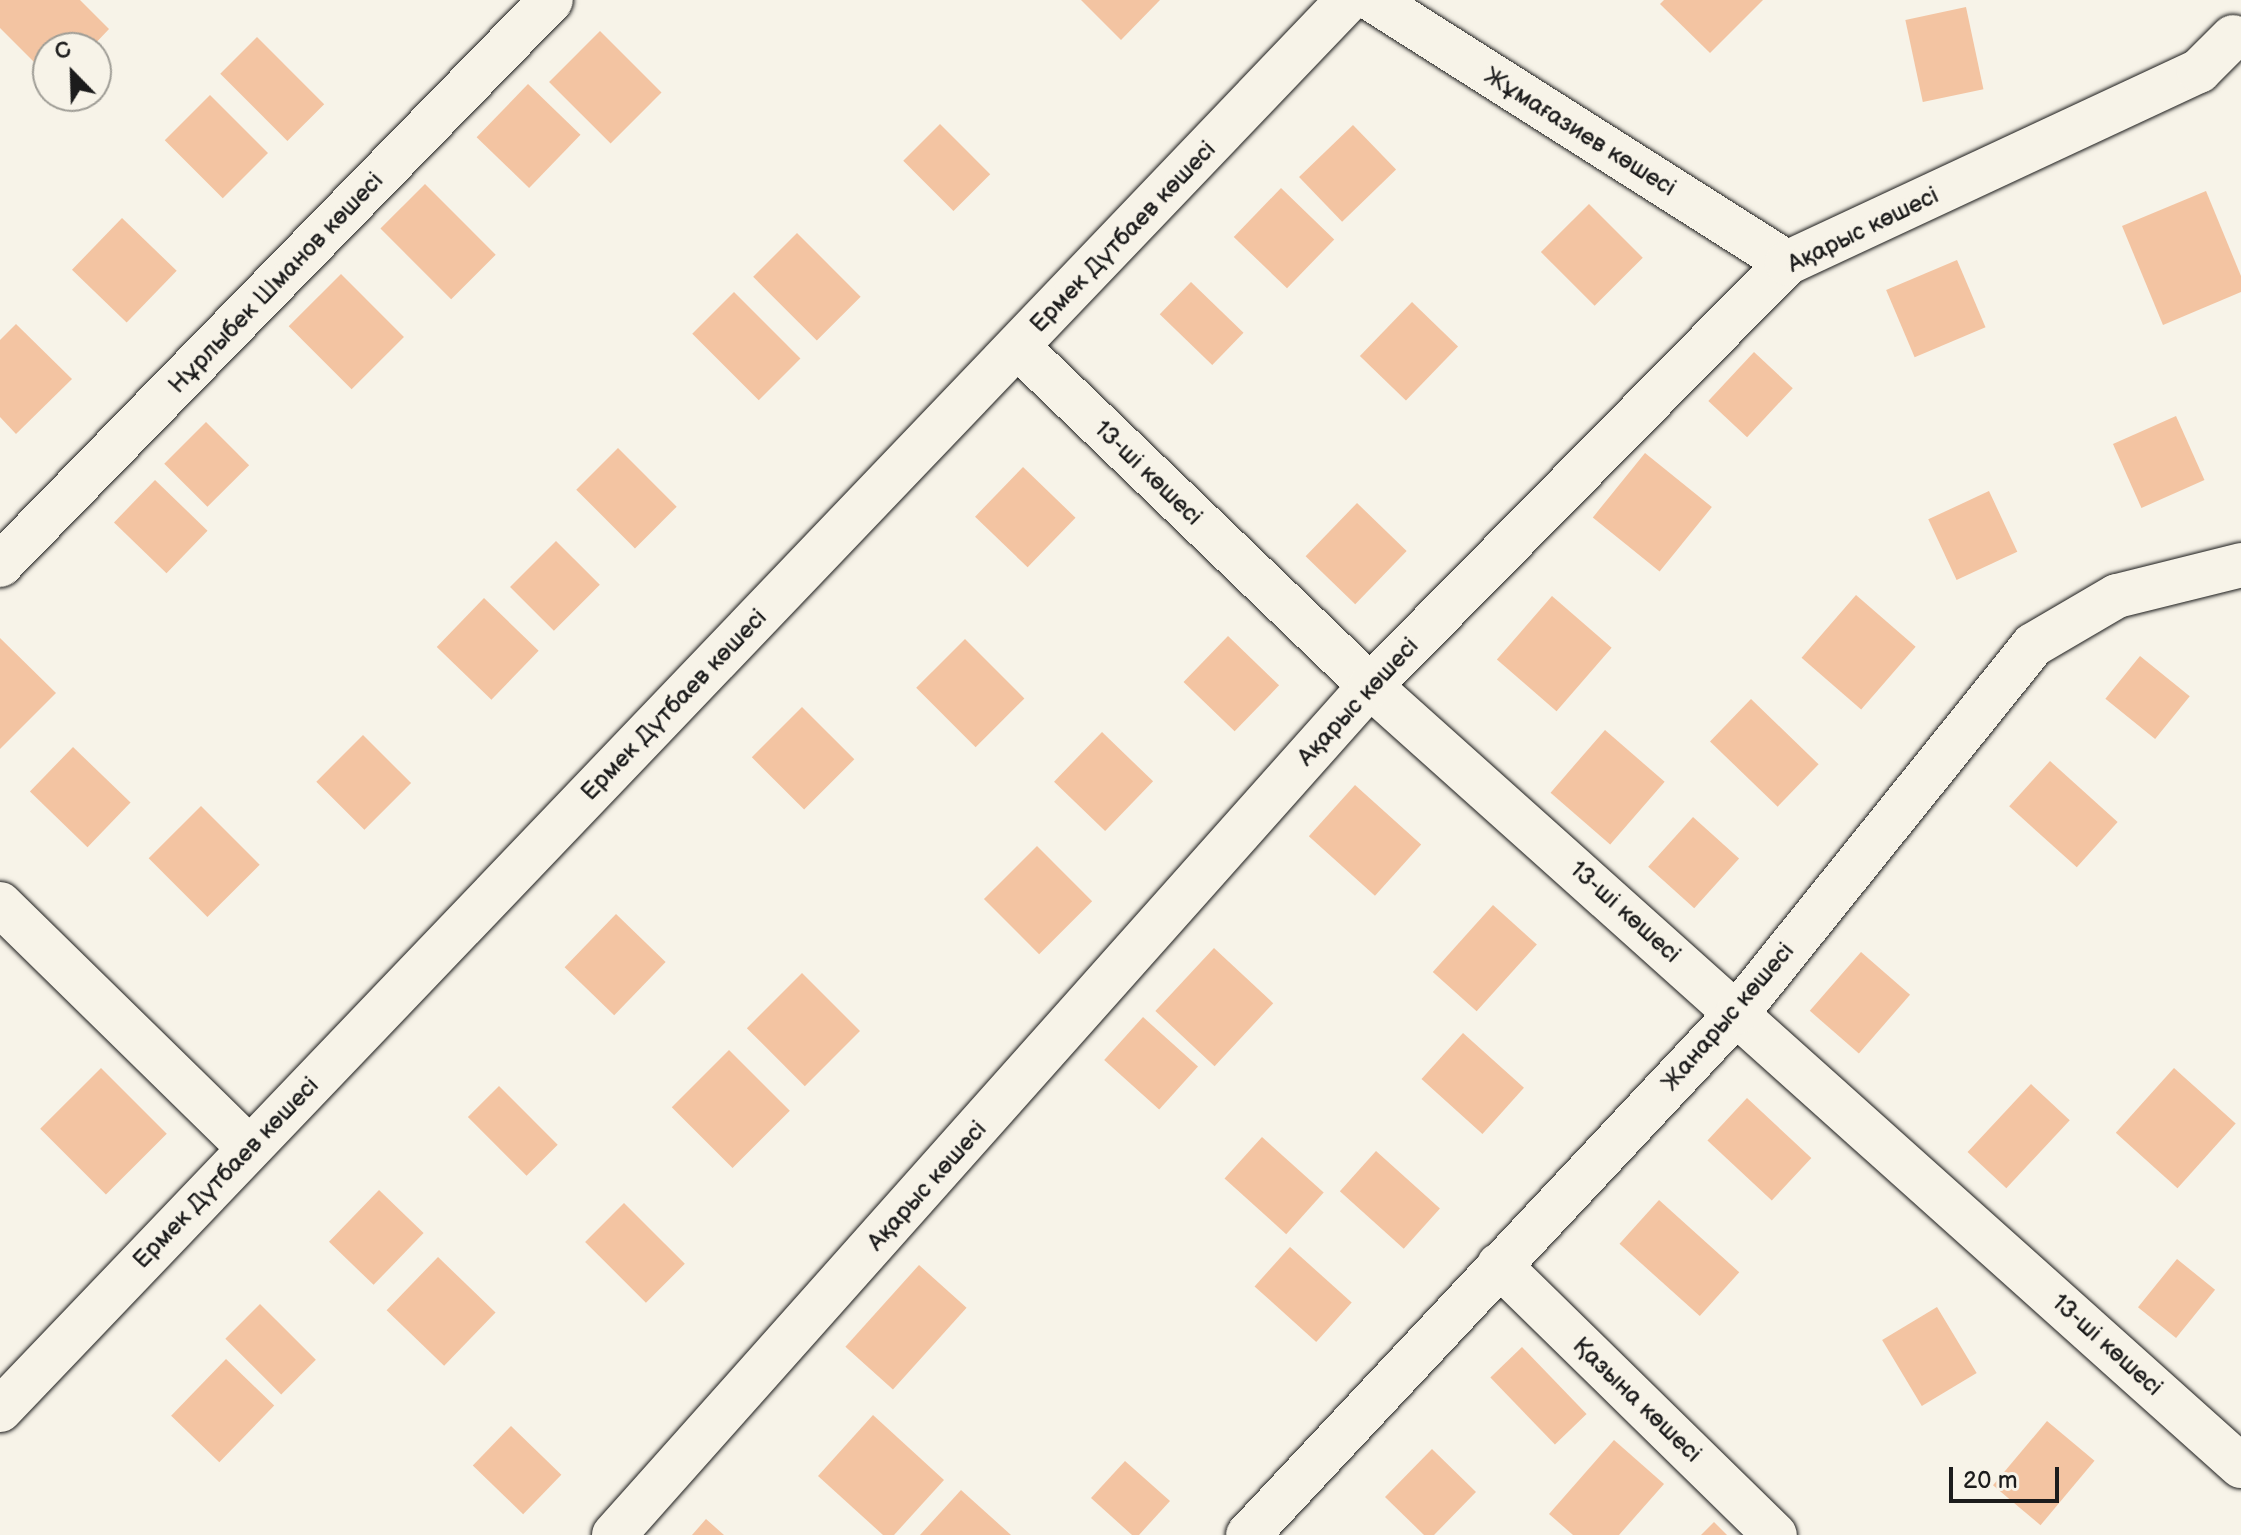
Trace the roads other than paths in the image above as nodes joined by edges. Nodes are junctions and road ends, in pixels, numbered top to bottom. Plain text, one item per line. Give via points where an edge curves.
1 (551, 0) edge
2 (1348, 0) edge
3 (1373, 0) edge
4 (2238, 34) edge
5 (1787, 263) junction
6 (1018, 347) junction
7 (0, 565) edge
8 (2241, 565) edge
9 (1370, 686) junction
10 (0, 904) edge
11 (1738, 1012) junction
12 (249, 1148) junction
13 (1499, 1265) junction
14 (0, 1410) edge
15 (2241, 1466) edge
16 (614, 1535) edge
17 (1248, 1535) edge
18 (1775, 1535) edge

1 - 7 street, Нұрлыбек Шманов көшесі
2 - 6 street, Ермек Дүтбаев көшесi
3 - 5 street, Жұмағазиев көшесі
4 - 5 street, Ақарыс көшесi via 2199,71
5 - 9 street, Ақарыс көшесi
6 - 9 street, 13-ші көшесi
6 - 12 street, Ермек Дүтбаев көшесi
8 - 11 street, Жанарыс көшесі via 2117,596 2033,645
9 - 11 street, 13-ші көшесi
9 - 16 street, Ақарыс көшесi
10 - 12 street
11 - 13 street, Жанарыс көшесі
11 - 15 street, 13-ші көшесi
12 - 14 street, Ермек Дүтбаев көшесi
13 - 17 street, Жанарыс көшесі
13 - 18 street, Қазына көшесі

